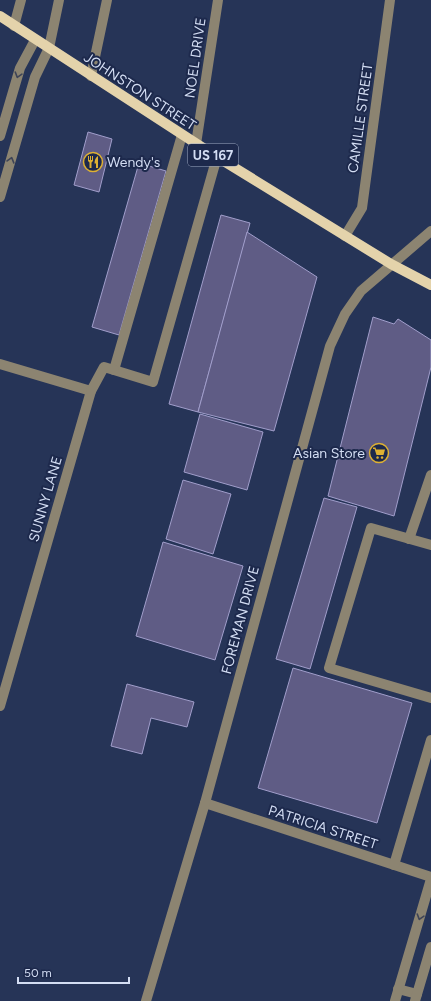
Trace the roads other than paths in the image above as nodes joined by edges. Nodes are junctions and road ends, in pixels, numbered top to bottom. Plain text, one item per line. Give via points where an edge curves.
1 (21, 0) edge
2 (58, 0) edge
3 (106, 0) edge
4 (218, 0) edge
5 (390, 0) edge
6 (0, 16) edge
7 (14, 26) junction
8 (35, 40) junction
9 (49, 48) junction
10 (91, 76) junction
11 (182, 135) junction
12 (0, 136) edge
13 (196, 144) junction
14 (217, 157) junction
15 (0, 197) edge
16 (431, 231) edge
17 (345, 236) junction
18 (391, 264) junction
19 (431, 285) edge
20 (0, 364) edge
21 (114, 370) junction
22 (91, 391) junction
23 (431, 475) edge
24 (409, 539) junction
25 (431, 545) edge
26 (431, 698) edge
27 (0, 706) edge
28 (431, 740) edge
29 (205, 803) junction
30 (394, 865) junction
31 (431, 878) edge
32 (431, 947) edge
33 (398, 989) junction
34 (416, 998) edge
35 (146, 1001) edge
36 (395, 1001) edge

1 - 7 street
2 - 9 street
3 - 10 street
4 - 13 street, NOEL DRIVE
5 - 17 street, CAMILLE STREET via 362,208
6 - 7 main road, JOHNSTON STREET / US 167
7 - 8 main road, JOHNSTON STREET / US 167
8 - 9 main road, JOHNSTON STREET / US 167
8 -> 12 street via 20,68
9 - 10 main road, JOHNSTON STREET / US 167
15 -> 9 street via 35,77
10 - 11 main road, JOHNSTON STREET / US 167
11 - 13 main road, JOHNSTON STREET / US 167
11 - 21 street
13 - 14 main road, JOHNSTON STREET / US 167
14 - 17 main road, JOHNSTON STREET / US 167
14 - 21 street via 153,382
16 - 18 street, FOREMAN DRIVE
17 - 18 main road, JOHNSTON STREET / US 167
18 - 19 main road, JOHNSTON STREET / US 167
18 - 29 street, FOREMAN DRIVE via 361,291 345,314 330,346
20 - 22 street
21 - 22 street, SUNNY LANE via 104,367
22 - 27 street, SUNNY LANE
23 - 24 street
24 - 25 street
24 - 26 street via 371,528 329,668
28 - 30 street
29 - 30 street, PATRICIA STREET
29 - 35 street, FOREMAN DRIVE
30 - 31 street, PATRICIA STREET
31 -> 33 street
32 - 34 street
33 - 34 street
33 - 36 street

